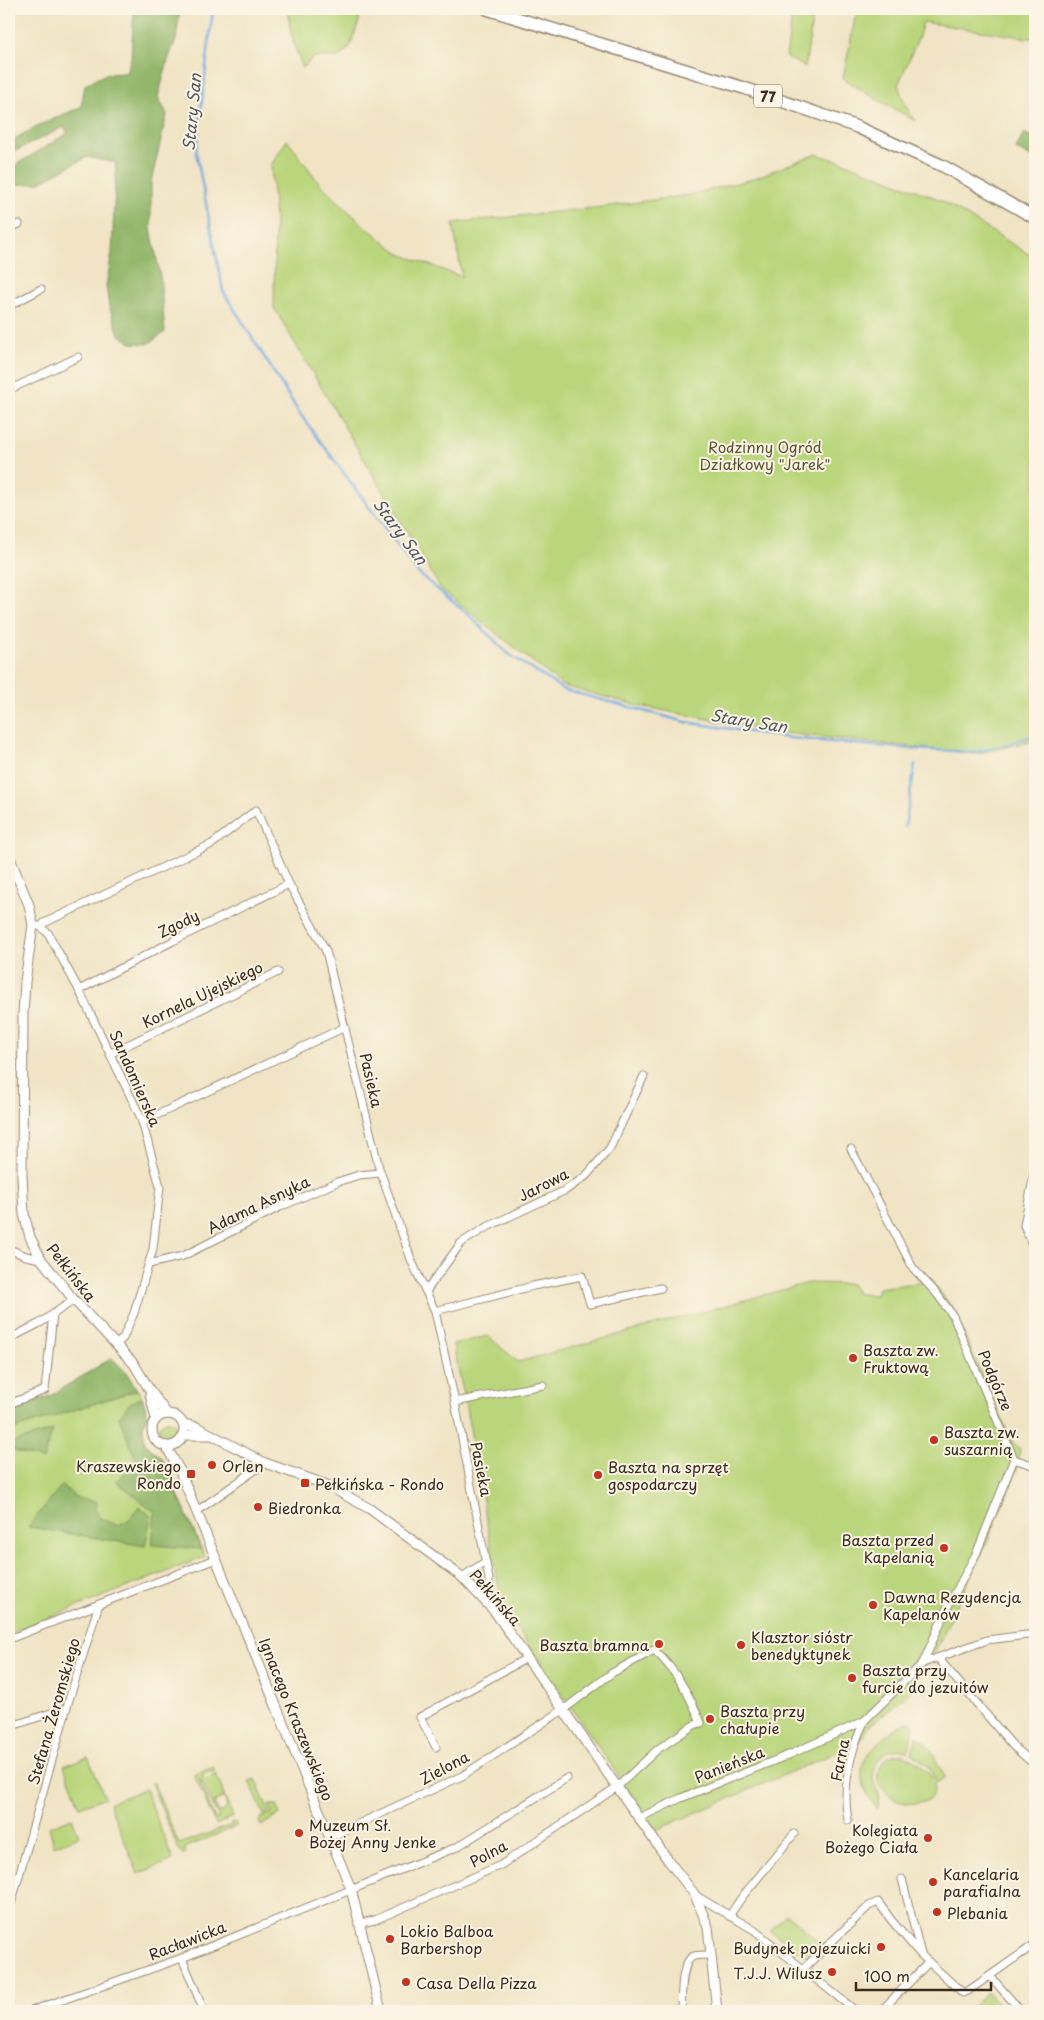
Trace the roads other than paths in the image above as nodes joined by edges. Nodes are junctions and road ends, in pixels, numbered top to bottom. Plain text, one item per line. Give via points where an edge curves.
1 (487, 9) edge
2 (1035, 218) edge
3 (19, 224) dead end
4 (9, 228) edge
5 (41, 289) dead end
6 (9, 306) edge
7 (78, 357) dead end
8 (9, 390) edge
9 (9, 856) edge
10 (290, 884) junction
11 (37, 926) junction
12 (278, 972) dead end
13 (79, 990) junction
14 (345, 1028) junction
15 (111, 1053) junction
16 (644, 1076) dead end
17 (142, 1122) junction
18 (851, 1149) dead end
19 (1035, 1169) edge
20 (380, 1173) junction
21 (9, 1249) edge
22 (1035, 1251) edge
23 (41, 1259) junction
24 (149, 1264) junction
25 (661, 1288) dead end
26 (427, 1290) junction
27 (74, 1300) junction
28 (435, 1311) junction
29 (53, 1314) junction
30 (9, 1339) edge
31 (116, 1345) junction
32 (544, 1385) dead end
33 (149, 1389) junction
34 (455, 1402) junction
35 (9, 1404) edge
36 (168, 1414) junction
37 (156, 1419) junction
38 (183, 1424) junction
39 (184, 1436) junction
40 (212, 1436) junction
41 (176, 1444) junction
42 (166, 1446) junction
43 (1014, 1459) junction
44 (265, 1463) junction
45 (1035, 1466) edge
46 (180, 1471) junction
47 (197, 1511) junction
48 (216, 1559) junction
49 (485, 1562) junction
50 (462, 1577) junction
51 (98, 1604) junction
52 (488, 1605) junction
53 (1035, 1634) edge
54 (9, 1639) edge
55 (527, 1658) junction
56 (938, 1658) junction
57 (923, 1663) junction
58 (66, 1708) junction
59 (563, 1710) junction
60 (864, 1721) junction
61 (700, 1722) joint
62 (9, 1727) edge
63 (436, 1747) dead end
64 (1035, 1765) edge
65 (567, 1778) dead end
66 (617, 1786) junction
67 (639, 1818) junction
68 (848, 1820) dead end
69 (794, 1834) dead end
70 (330, 1837) junction
71 (902, 1879) dead end
72 (351, 1889) junction
73 (695, 1895) junction
74 (9, 1911) edge
75 (729, 1916) junction
76 (361, 1923) junction
77 (1035, 1944) edge
78 (710, 1955) junction
79 (921, 1955) junction
80 (182, 1958) junction
81 (929, 1962) junction
82 (804, 1970) junction
83 (990, 1976) junction
84 (1019, 2010) edge
85 (31, 2011) edge
86 (204, 2011) edge
87 (381, 2011) edge
88 (681, 2011) edge
89 (716, 2011) edge
90 (856, 2011) edge
91 (881, 2011) edge

1 - 2 main road, 77 via 744,88 857,127 944,166
3 - 4 street
5 - 6 street
7 - 8 street
9 - 11 street, Pełkińska
10 - 11 street, Pasieka via 256,810 212,844
10 - 13 street, Zgody
10 - 14 street, Pasieka via 326,951
11 - 13 street, Sandomierska via 48,933
11 - 23 street, Pełkińska via 23,1007 22,1175 24,1214 30,1237
12 - 15 street, Kornela Ujejskiego
13 - 15 street, Sandomierska
14 - 17 street
14 - 20 street, Pasieka
15 - 17 street, Sandomierska
16 - 26 street, Jarowa via 610,1148 586,1176 566,1190 485,1228 461,1243
17 - 24 street, Sandomierska via 160,1186
18 - 43 street, Podgórze via 913,1268 953,1316
19 - 22 street via 1024,1225
20 - 24 street, Adama Asnyka via 337,1182 183,1256
20 - 26 street, Pasieka via 412,1262
21 - 23 street
23 - 27 street, Pełkińska
24 - 31 street, Sandomierska via 134,1313 123,1338
25 - 28 street via 590,1304 582,1276
26 - 28 street, Pasieka
27 - 29 street
27 - 31 street, Pełkińska
28 - 34 street, Pasieka
29 - 30 street
29 - 35 street via 45,1390
31 - 33 street, Pełkińska via 134,1364
32 - 34 street
33 - 36 street, Pełkińska
33 - 37 street, Pełkińska
34 - 49 street, Pasieka
36 - 37 street
36 - 38 street via 178,1417
37 - 42 street via 152,1427 153,1436 158,1444
38 - 39 street
38 - 40 street, Pełkińska via 198,1427
39 - 40 street, Pełkińska
39 - 41 street
40 - 44 street, Pełkińska
41 - 42 street
41 - 46 street, Ignacego Kraszewskiego
42 - 46 street, Ignacego Kraszewskiego
43 - 45 street
43 - 57 street via 977,1552 946,1610
44 - 47 street
44 - 50 street, Pełkińska via 327,1485 370,1509
46 - 47 street, Ignacego Kraszewskiego
47 - 48 street, Ignacego Kraszewskiego
48 - 51 street
48 - 70 street, Ignacego Kraszewskiego
49 - 50 street
49 - 52 street, Pasieka
50 - 52 street, Pełkińska
51 - 54 street
51 - 58 street, Stefana Żeromskiego
52 - 55 street, Pełkińska
53 - 56 street via 987,1640
55 - 59 street, Pełkińska
55 - 63 street via 420,1717
56 - 57 street
56 - 64 street via 1013,1746
57 - 60 street, Panieńska
58 - 62 street
58 - 74 street, Stefana Żeromskiego
59 - 61 street, Zielona via 612,1673 654,1650 669,1664
59 - 66 street, Pełkińska
59 - 70 street, Zielona via 462,1776
60 - 67 street, Panieńska
60 - 68 street, Farna via 854,1742 845,1805
61 - 66 street, Polna via 658,1749
65 - 72 street, Racławicka via 457,1847
66 - 67 street, Pełkińska
66 - 76 street, Polna via 501,1864 375,1920
67 - 73 street, Pełkińska
69 - 75 street
70 - 72 street, Ignacego Kraszewskiego
71 - 79 street
72 - 76 street, Ignacego Kraszewskiego
72 - 80 street, Racławicka
73 - 75 street
73 - 78 street, Pełkińska via 708,1927
75 - 82 street via 754,1930
76 - 87 street, Ignacego Kraszewskiego
77 - 83 street
78 - 88 street via 693,1956 686,1962
78 - 89 street, Pełkińska
79 - 81 street
79 - 82 street via 878,1902 868,1906
80 - 85 street, Racławicka
80 - 86 street
81 - 83 street via 963,1993
81 - 91 street
82 - 90 street
83 - 84 street

